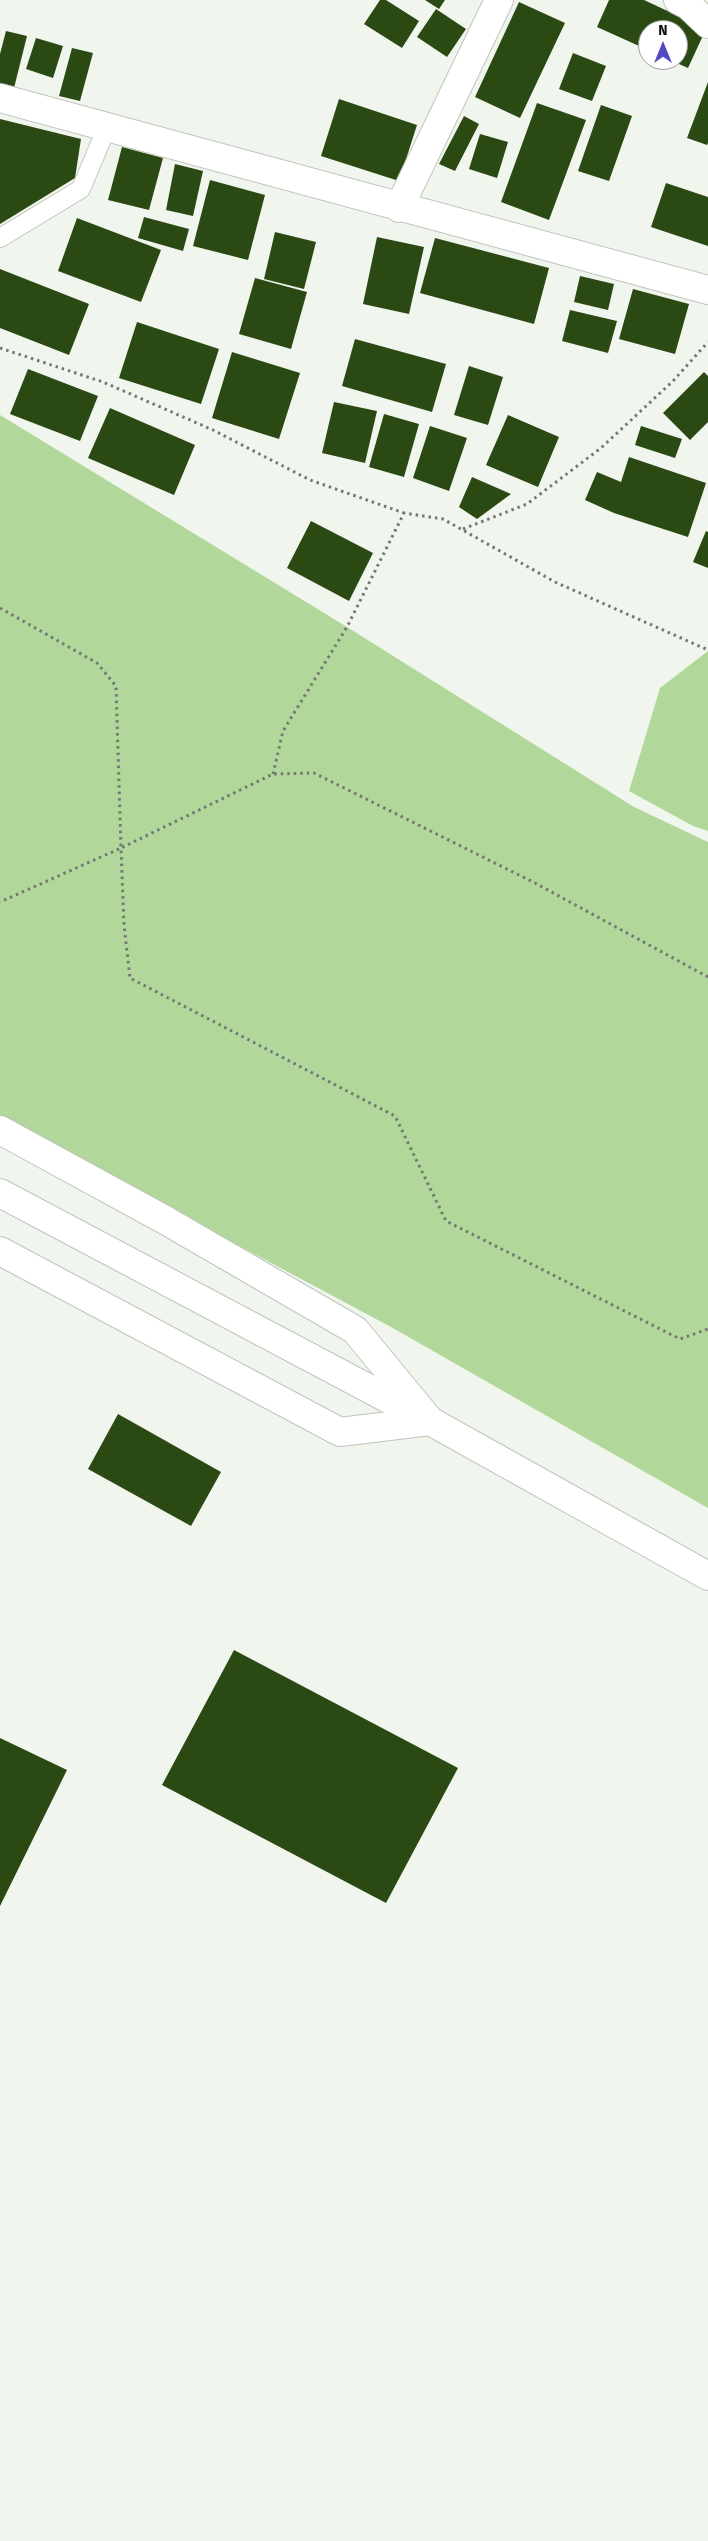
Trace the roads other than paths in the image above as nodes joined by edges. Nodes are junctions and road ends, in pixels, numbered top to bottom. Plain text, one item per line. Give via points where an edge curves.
1 (499, 0) edge
2 (678, 0) edge
3 (708, 24) edge
4 (0, 98) edge
5 (108, 127) junction
6 (399, 208) junction
7 (0, 238) edge
8 (708, 290) edge
9 (0, 1130) edge
10 (0, 1193) edge
11 (0, 1251) edge
12 (430, 1421) junction
13 (708, 1576) edge

1 - 6 street
2 - 3 street
4 - 5 street
5 - 6 street
5 - 7 lane via 81,189
6 - 8 street
9 - 12 street via 165,1220 355,1330
10 - 12 street
11 - 12 street via 340,1432
12 - 13 street

